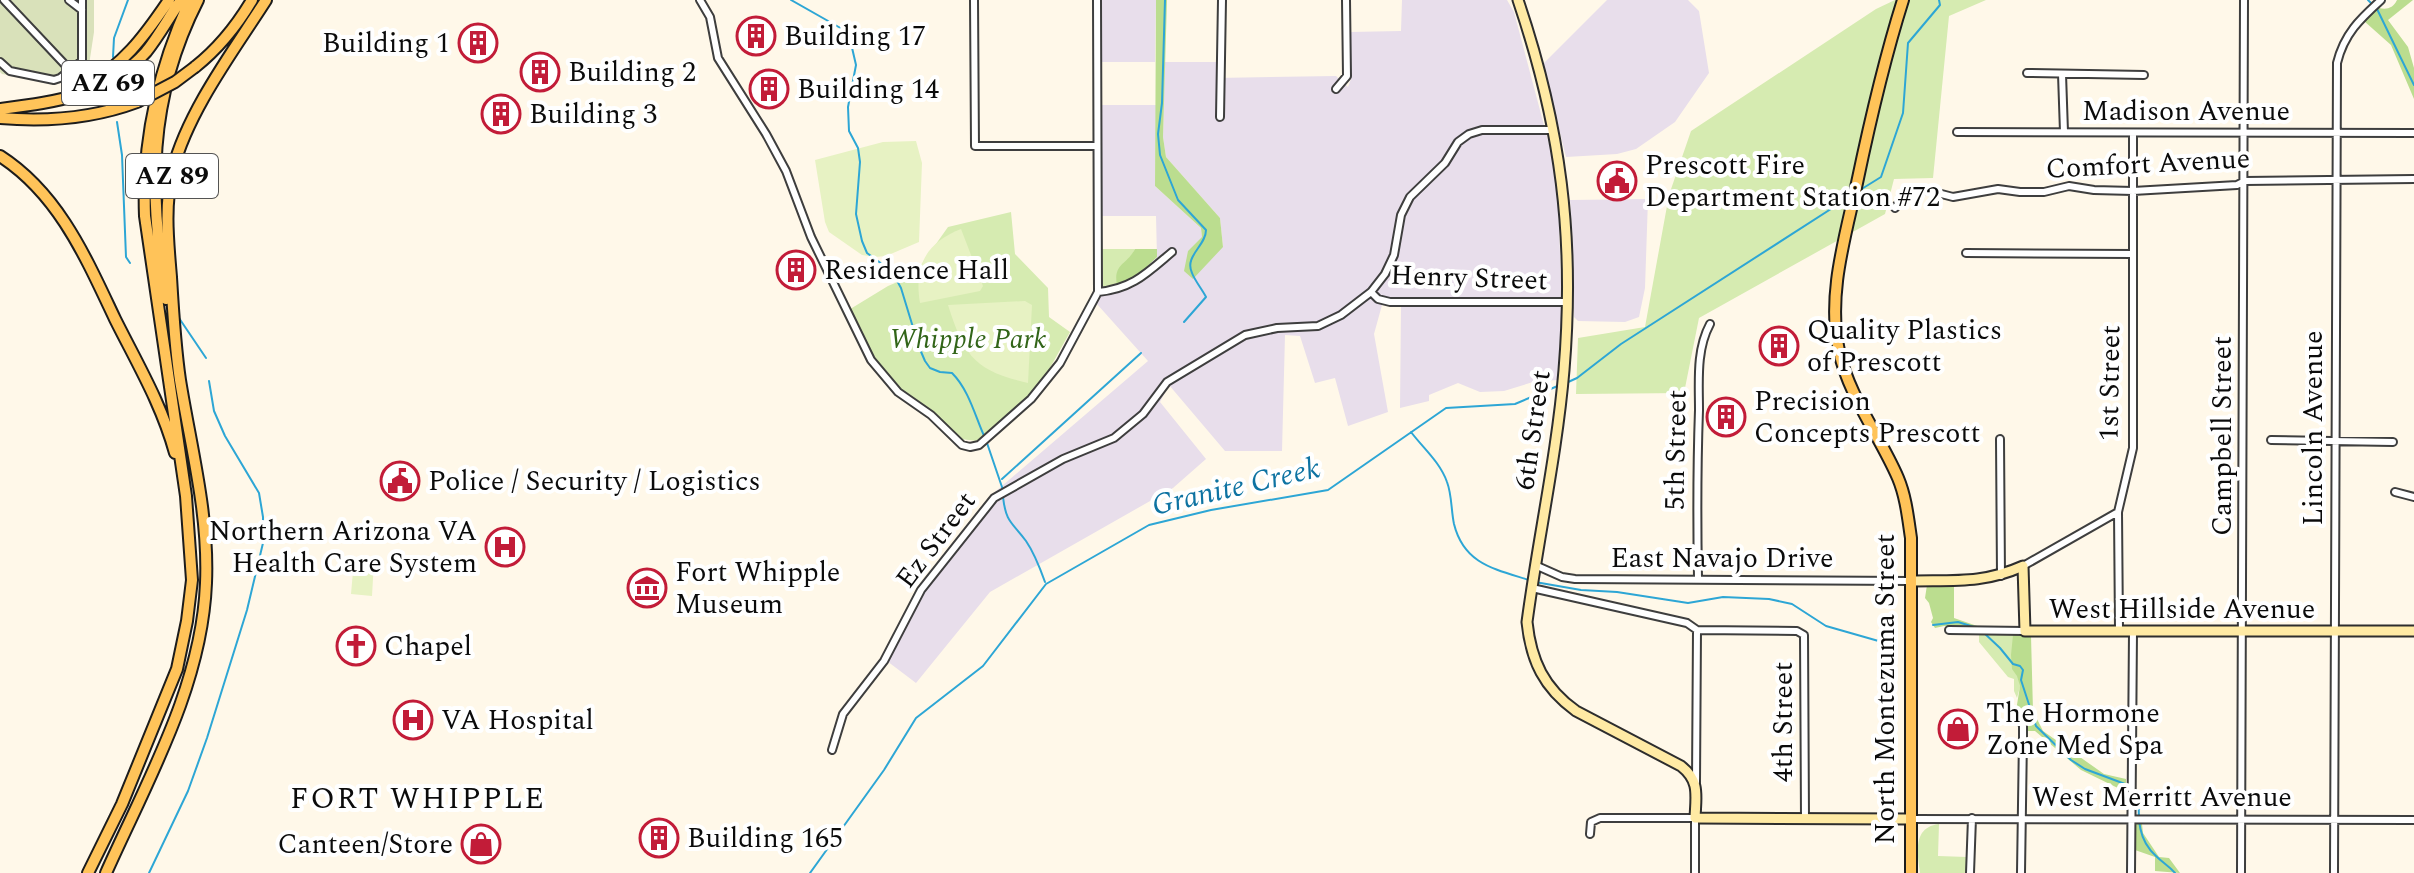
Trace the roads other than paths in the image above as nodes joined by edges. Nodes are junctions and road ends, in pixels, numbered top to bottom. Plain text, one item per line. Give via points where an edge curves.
1 (4, 0) edge
2 (69, 0) edge
3 (82, 0) edge
4 (169, 0) edge
5 (181, 0) edge
6 (190, 0) edge
7 (198, 0) edge
8 (250, 0) edge
9 (266, 0) edge
10 (700, 0) edge
11 (974, 0) edge
12 (1097, 0) edge
13 (1222, 0) edge
14 (1346, 0) edge
15 (1518, 0) edge
16 (1903, 0) edge
17 (2244, 0) edge
18 (2381, 0) edge
19 (82, 10) junction
20 (0, 62) edge
21 (70, 70) junction
22 (2027, 73) dead end
23 (2062, 74) junction
24 (2144, 75) dead end
25 (1336, 89) dead end
26 (70, 97) junction
27 (0, 109) edge
28 (1220, 117) dead end
29 (0, 118) edge
30 (1554, 130) junction
31 (1957, 132) dead end
32 (2064, 132) junction
33 (2133, 133) junction
34 (2336, 133) junction
35 (2414, 133) edge
36 (2245, 134) junction
37 (1097, 146) junction
38 (0, 156) edge
39 (2414, 179) edge
40 (2337, 180) junction
41 (2245, 181) junction
42 (2133, 191) junction
43 (1895, 208) dead end
44 (1172, 252) dead end
45 (1966, 253) dead end
46 (2133, 254) junction
47 (1098, 292) junction
48 (1371, 292) junction
49 (108, 302) junction
50 (1569, 302) junction
51 (1710, 324) dead end
52 (174, 376) junction
53 (2000, 439) dead end
54 (2271, 440) dead end
55 (2334, 441) junction
56 (2393, 442) dead end
57 (2395, 492) dead end
58 (186, 496) junction
59 (2414, 497) edge
60 (2118, 512) junction
61 (1535, 565) junction
62 (2023, 566) junction
63 (2001, 576) junction
64 (1698, 578) junction
65 (1910, 581) junction
66 (1532, 583) junction
67 (1697, 630) junction
68 (1949, 630) dead end
69 (2025, 631) junction
70 (2414, 631) edge
71 (2119, 632) junction
72 (2133, 632) junction
73 (2243, 632) junction
74 (2335, 632) junction
75 (2019, 716) dead end
76 (832, 750) dead end
77 (1696, 785) junction
78 (1695, 818) junction
79 (1805, 818) junction
80 (1972, 818) junction
81 (2022, 818) junction
82 (2241, 818) junction
83 (1910, 819) junction
84 (2132, 819) junction
85 (2334, 820) junction
86 (2414, 820) edge
87 (1590, 834) dead end
88 (88, 873) edge
89 (106, 873) edge
90 (1695, 873) edge
91 (1911, 873) edge
92 (1970, 873) edge
93 (2021, 873) edge
94 (2131, 873) edge
95 (2241, 873) edge
96 (2334, 873) edge

1 - 21 street
2 - 19 street
3 - 19 street
4 - 26 main road via 125,59
5 - 26 main road, AZ 69 via 146,51 121,74 101,88
6 - 52 main road, AZ 89 via 165,61 145,153 145,216
7 - 52 main road via 168,76 154,165 155,226
8 - 29 main road, AZ 69, bridge via 216,50 137,102 90,115
9 - 52 main road, AZ 89 via 196,112 173,169 167,234
10 - 47 street via 710,17 718,58 786,171 811,237 871,360 898,392 962,445 979,445 1036,393 1060,363
11 - 37 street via 975,146
12 - 37 street
13 - 28 street
14 - 25 street via 1347,76
15 - 30 street, 6th Street
16 - 65 main road, North Montezuma Street via 1874,103 1843,249 1835,325 1849,381 1899,481 1911,538
17 - 36 street, Campbell Street
18 - 34 street, Lincoln Avenue via 2340,48
19 - 21 street via 83,57
20 - 21 street via 10,71 54,80
22 - 23 street
23 - 24 street
23 - 32 street
26 - 27 main road, AZ 69
30 - 48 street via 1482,130 1458,142 1445,163 1410,197 1394,255
30 - 50 street, 6th Street via 1567,222
31 - 32 street, Madison Avenue
32 - 33 street, Madison Avenue
33 - 36 street, Madison Avenue
33 - 42 street, 1st Street
34 - 35 street, Madison Avenue
34 - 36 street, Madison Avenue
34 - 40 street, Lincoln Avenue
36 - 41 street, Campbell Street
37 - 47 street
38 - 49 main road via 62,216
39 - 40 street, Comfort Avenue
40 - 41 street, Comfort Avenue
40 - 55 street, Lincoln Avenue
41 - 42 street, Comfort Avenue
41 - 73 street, Campbell Street
42 - 43 street, Comfort Avenue via 2069,186 1953,197 1926,190 1906,193
42 - 46 street, 1st Street
44 - 47 street via 1135,283
45 - 46 street
46 - 60 street, 1st Street via 2133,448
48 - 50 street, Henry Street via 1390,302
48 - 76 street, Ez Street via 1318,326 1245,335 1167,382 1143,414 1114,438 1063,459 994,498 921,590 884,661 843,714
49 - 52 main road via 150,377
49 - 58 main road via 159,407
50 - 61 street, 6th Street via 1562,393
51 - 64 street, 5th Street via 1700,362
52 - 58 main road, AZ 89
52 - 89 main road, AZ 89 via 204,510 201,624 174,723
53 - 63 street
54 - 55 street
55 - 56 street
55 - 74 street, Lincoln Avenue
57 - 59 street
58 - 88 main road, AZ 89 via 192,580 177,669
60 - 62 street
60 - 71 street, 1st Street
61 - 64 street, East Navajo Drive via 1575,579
61 - 66 street, 6th Street
62 - 63 street
62 - 69 street
63 - 65 street
64 - 65 street, East Navajo Drive
65 - 83 main road, North Montezuma Street
66 - 67 street
66 - 77 street, 6th Street via 1529,642 1549,688 1584,715 1681,766
67 - 77 street
67 - 79 street, 4th Street via 1804,635
68 - 69 street, West Hillside Avenue
69 - 71 street, West Hillside Avenue
70 - 74 street, West Hillside Avenue
71 - 72 street, West Hillside Avenue
72 - 73 street, West Hillside Avenue
72 - 84 street
73 - 74 street, West Hillside Avenue
73 - 82 street, Campbell Street
74 - 85 street, Lincoln Avenue
75 - 81 street
77 - 78 street
78 - 79 street
78 - 87 street via 1600,818 1591,822
78 - 90 street
79 - 83 street
80 - 81 street, West Merritt Avenue
80 - 83 street, West Merritt Avenue
80 - 92 street
81 - 84 street, West Merritt Avenue
81 - 93 street
82 - 84 street, West Merritt Avenue
82 - 85 street, West Merritt Avenue
82 - 95 street, Campbell Street
83 - 91 main road, North Montezuma Street
84 - 94 street
85 - 86 street, West Merritt Avenue
85 - 96 street, Lincoln Avenue

